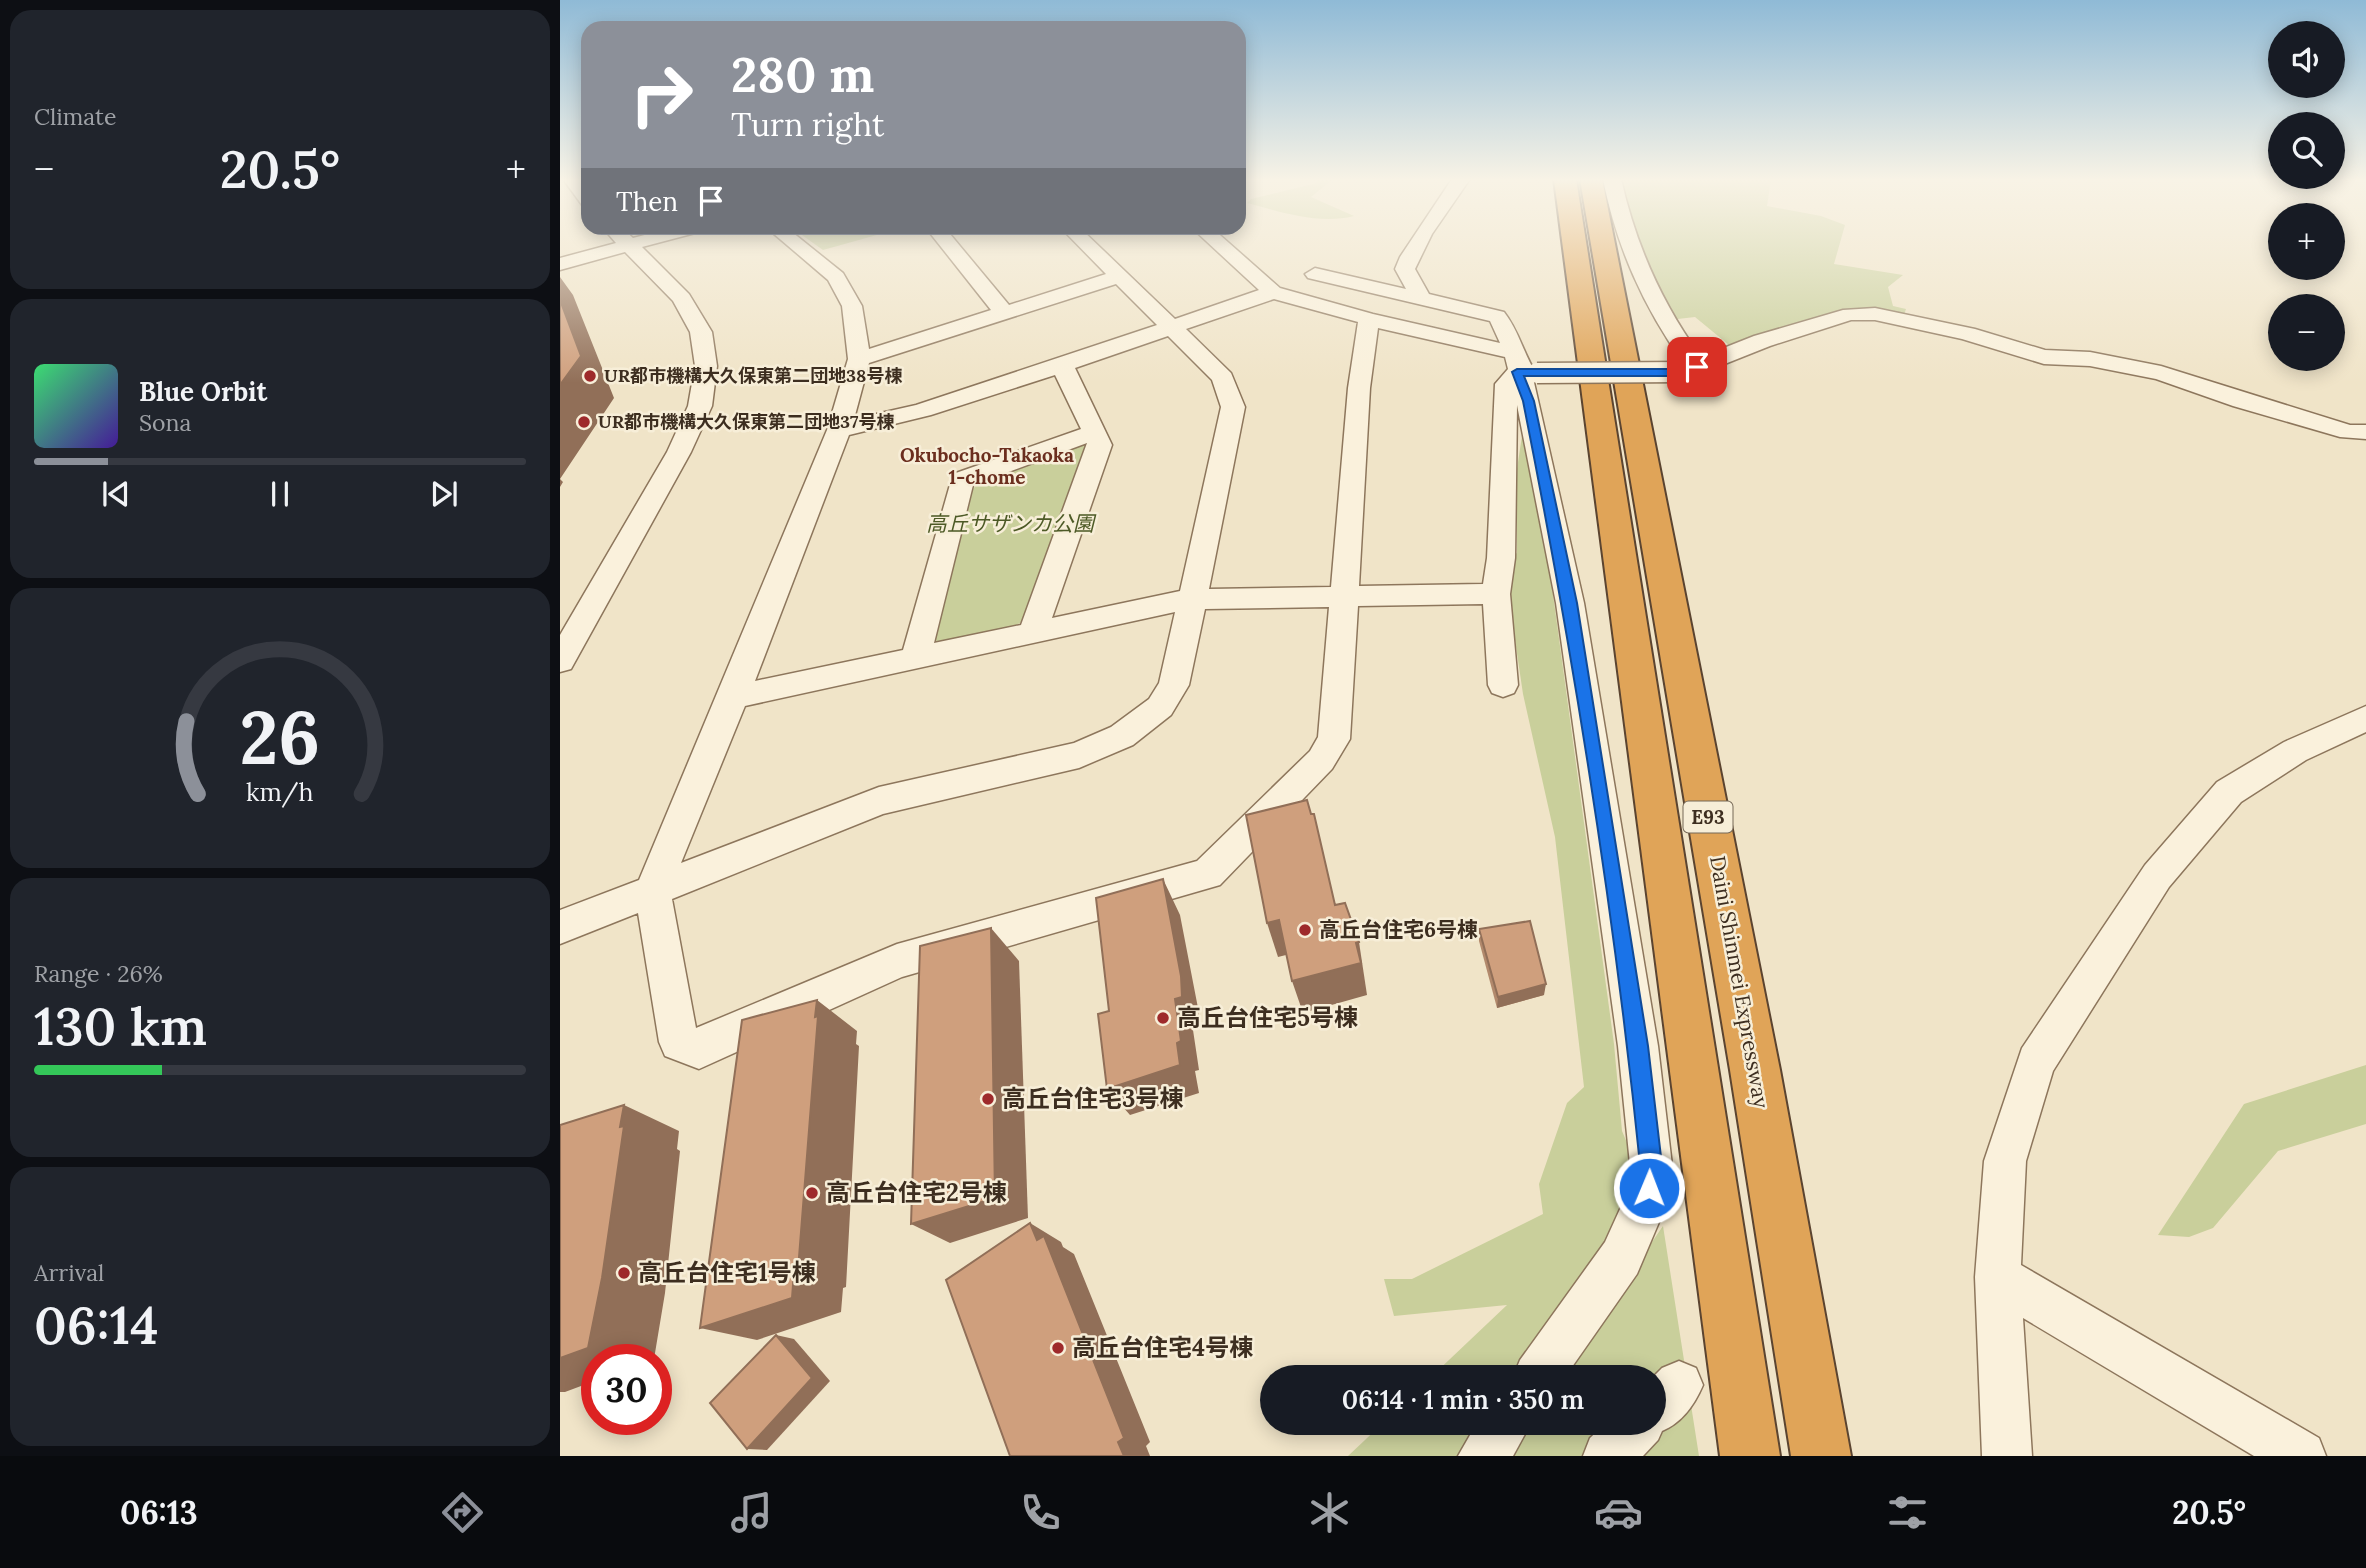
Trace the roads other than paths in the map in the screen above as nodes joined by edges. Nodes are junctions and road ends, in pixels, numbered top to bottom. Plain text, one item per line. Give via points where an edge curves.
1 (597, 247) edge
2 (631, 247) edge
3 (800, 247) edge
4 (951, 247) edge
5 (1090, 247) edge
6 (1222, 247) edge
7 (1412, 247) edge
8 (1575, 247) edge
9 (1604, 247) edge
10 (1629, 247) edge
11 (560, 264) edge
12 (1315, 274) dead end
13 (1120, 276) junction
14 (1273, 292) junction
15 (1420, 298) junction
16 (1004, 312) junction
17 (1369, 319) junction
18 (1171, 327) junction
19 (859, 359) junction
20 (1062, 365) junction
21 (1522, 366) junction
22 (1691, 370) junction
23 (839, 430) junction
24 (2366, 432) edge
25 (1093, 433) junction
26 (1496, 594) junction
27 (1346, 595) junction
28 (1191, 599) junction
29 (571, 624) edge
30 (1032, 632) junction
31 (915, 659) junction
32 (560, 661) edge
33 (1503, 685) dead end
34 (733, 697) junction
35 (2366, 718) edge
36 (652, 890) junction
37 (560, 927) edge
38 (1998, 1277) junction
39 (1545, 1365) edge
40 (1498, 1435) edge
41 (1629, 1435) edge
42 (1483, 1456) edge
43 (1608, 1456) edge
44 (1750, 1456) edge
45 (1821, 1456) edge
46 (2007, 1456) edge
47 (2301, 1456) edge

1 - 11 street
2 - 29 street via 682,298 701,332 706,366 700,406 679,452
3 - 19 street via 836,276 852,306
4 - 16 street
5 - 13 street
6 - 14 street
7 - 15 street via 1405,269
8 - 44 highway, E93
9 - 45 highway, Daini Shinmei Expressway / E93 via 1753,1056
10 - 22 street via 1638,274
12 - 15 street
13 - 16 street
13 - 18 street
14 - 17 street
14 - 18 street
15 - 21 street via 1497,316 1507,326
16 - 19 street
17 - 21 street
17 - 27 street via 1359,388
18 - 20 street
18 - 28 street via 1223,378 1233,407
19 - 23 street
20 - 23 street via 923,411
20 - 25 street
21 - 22 street, bridge
21 - 26 street via 1506,384
21 - 39 street via 1570,603 1638,1046 1652,1174 1646,1201 1621,1258
22 - 24 street via 1762,341 1850,314 1875,314 2044,357 2090,359 2161,373 2349,432
23 - 34 street
25 - 30 street via 1100,444
25 - 31 street via 962,481
26 - 27 street
26 - 33 street
27 - 28 street
27 - 36 street via 1334,739 1321,760 1208,874 897,961 699,1049 679,1042
28 - 30 street
28 - 36 street via 1174,685 1160,707 1122,736 1079,755 879,801
29 - 32 street
30 - 31 street
31 - 34 street
34 - 36 street
35 - 38 street via 2295,751 2229,792 2157,876 2124,923 2036,1062 2006,1161
36 - 37 street
38 - 46 street
38 - 47 street
40 - 42 street
41 - 43 street

